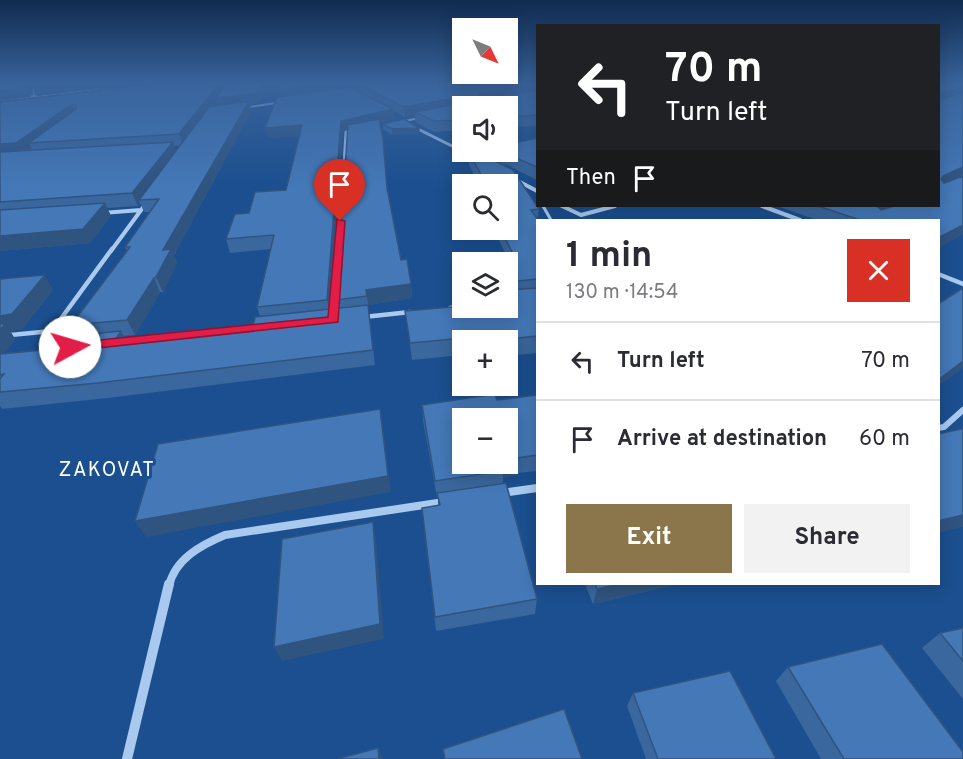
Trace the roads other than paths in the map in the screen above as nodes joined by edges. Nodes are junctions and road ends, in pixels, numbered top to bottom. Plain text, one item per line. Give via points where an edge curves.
1 (423, 117) edge
2 (402, 121) junction
3 (391, 123) edge
4 (357, 130) edge
5 (452, 146) edge
6 (518, 181) edge
7 (536, 192) edge
8 (154, 193) edge
9 (564, 207) edge
10 (611, 207) edge
11 (765, 207) edge
12 (141, 210) junction
13 (94, 214) edge
14 (797, 219) edge
15 (940, 275) edge
16 (963, 284) edge
17 (452, 307) edge
18 (439, 309) edge
19 (416, 311) edge
20 (357, 317) edge
21 (346, 319) edge
22 (334, 320) junction
23 (323, 321) edge
24 (265, 327) edge
25 (52, 331) junction
26 (0, 336) edge
27 (116, 342) edge
28 (70, 347) edge
29 (963, 410) edge
30 (940, 428) edge
31 (536, 488) edge
32 (491, 495) edge
33 (456, 500) edge
34 (127, 759) edge

1 - 2 street
2 - 3 street
2 - 5 street
4 - 22 street via 346,132
6 - 7 street
8 - 12 street
9 - 10 street via 581,215
11 - 14 street
12 - 13 street
12 - 25 street
15 - 16 street
17 - 18 street
19 - 20 street
21 - 22 street
22 - 23 street
24 - 27 street
25 - 26 street
25 - 28 street
29 - 30 street
31 - 32 street
33 - 34 street via 225,535 201,544 183,559 170,580

